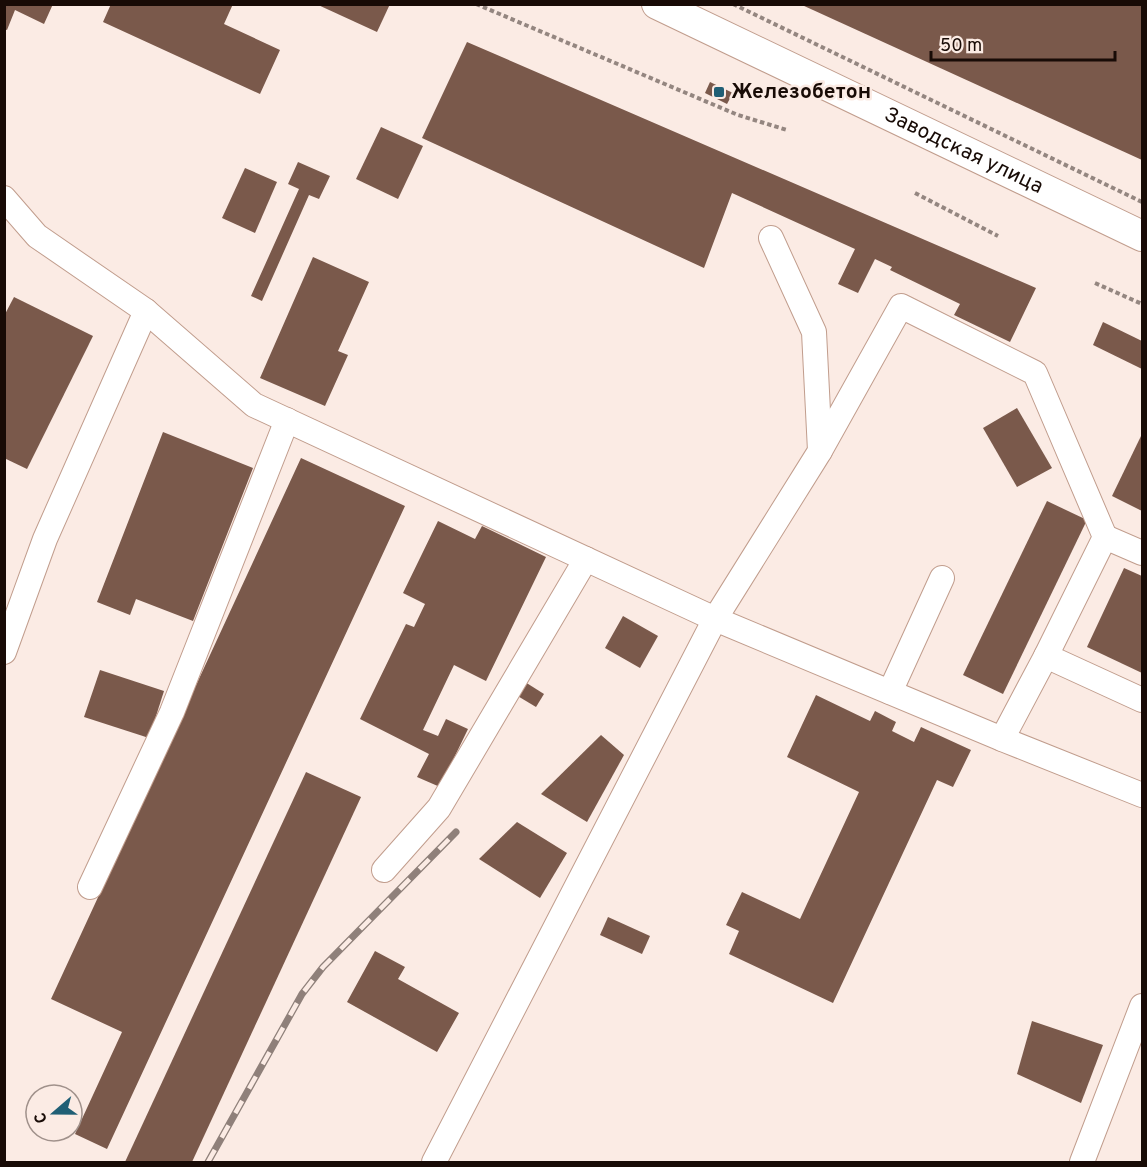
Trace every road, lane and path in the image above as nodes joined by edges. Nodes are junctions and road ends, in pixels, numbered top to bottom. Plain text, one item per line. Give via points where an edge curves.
1 (476, 4) edge
2 (657, 4) edge
3 (733, 4) edge
4 (787, 130) dead end
5 (915, 193) dead end
6 (4, 198) edge
7 (1143, 202) edge
8 (998, 236) dead end
9 (1143, 236) edge
10 (771, 238) dead end
11 (1095, 283) dead end
12 (1143, 304) edge
13 (146, 311) junction
14 (287, 420) junction
15 (820, 451) junction
16 (1105, 537) junction
17 (1143, 553) edge
18 (586, 559) junction
19 (942, 578) dead end
20 (715, 619) junction
21 (4, 652) edge
22 (1046, 656) junction
23 (890, 692) junction
24 (1143, 700) edge
25 (1002, 739) junction
26 (1143, 795) edge
27 (384, 870) dead end
28 (90, 887) dead end
29 (1143, 1006) edge
30 (434, 1162) edge
31 (1082, 1162) edge

1 - 4 path via 738,116
2 - 9 main road, Заводская улица
3 - 7 path
5 - 8 path
6 - 13 lane via 38,236
10 - 15 lane via 814,332
11 - 12 path
13 - 14 lane via 254,405
13 - 21 lane via 45,539
14 - 18 lane
14 - 28 lane via 172,712
15 - 16 lane via 901,306 1035,373
15 - 20 lane
16 - 17 lane
16 - 22 lane
18 - 20 lane
18 - 27 lane via 439,808
19 - 23 lane
20 - 23 lane
20 - 30 lane
22 - 24 lane
22 - 25 lane
23 - 25 lane
25 - 26 lane
29 - 31 lane

